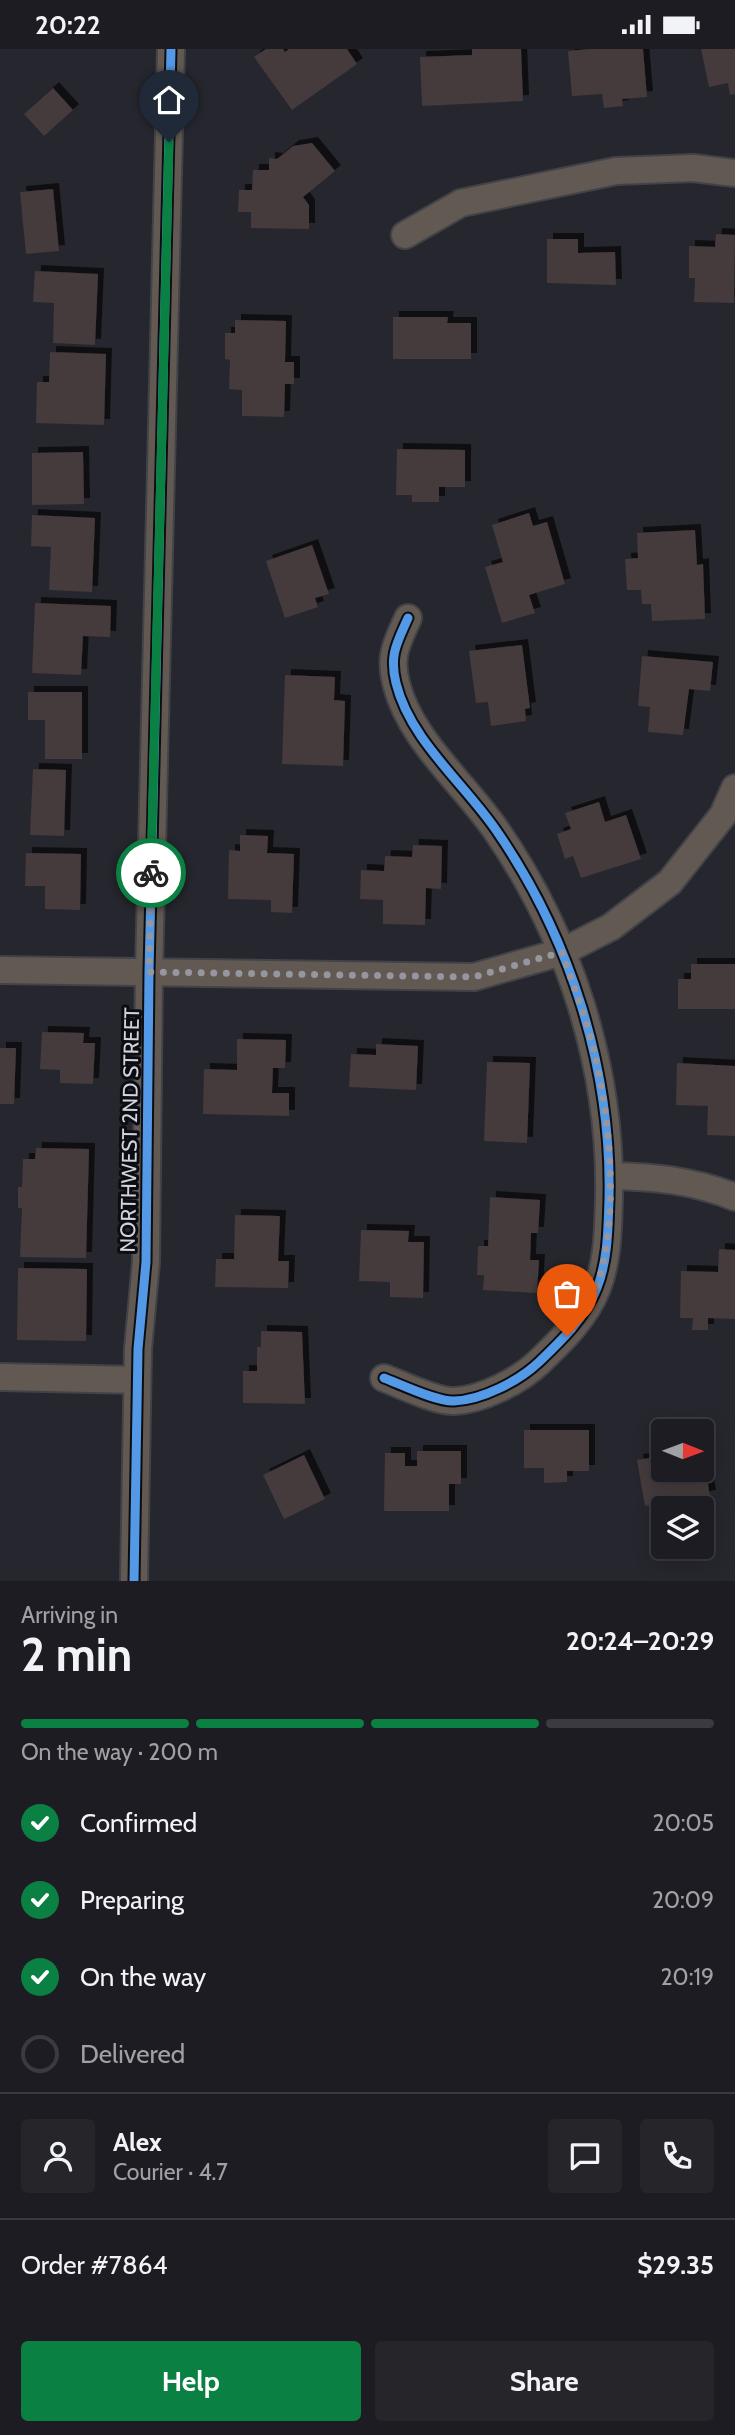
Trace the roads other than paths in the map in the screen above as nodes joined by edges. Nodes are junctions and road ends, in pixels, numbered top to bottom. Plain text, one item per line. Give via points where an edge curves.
1 (171, 49) edge
2 (735, 173) edge
3 (405, 235) dead end
4 (408, 618) dead end
5 (735, 788) edge
6 (562, 952) junction
7 (0, 970) edge
8 (149, 972) junction
9 (609, 1176) junction
10 (735, 1197) edge
11 (0, 1377) edge
12 (384, 1378) dead end
13 (138, 1380) junction
14 (134, 1570) edge
15 (120, 1581) edge

1 - 8 street, NORTHWEST 2ND STREET
2 - 3 street via 693,168 615,171 461,203
4 - 6 street via 391,658 410,719 496,830
5 - 6 street via 723,815 670,881 611,927
6 - 8 street via 474,977
6 - 9 street via 592,1044 604,1105
7 - 8 street
8 - 13 street, NORTHWEST 2ND STREET via 146,1249
9 - 10 street via 700,1183
9 - 12 street via 608,1242 597,1289 569,1334 534,1367 497,1390 452,1402
11 - 13 street
13 - 14 street, NORTHWEST 2ND STREET
14 - 15 street

